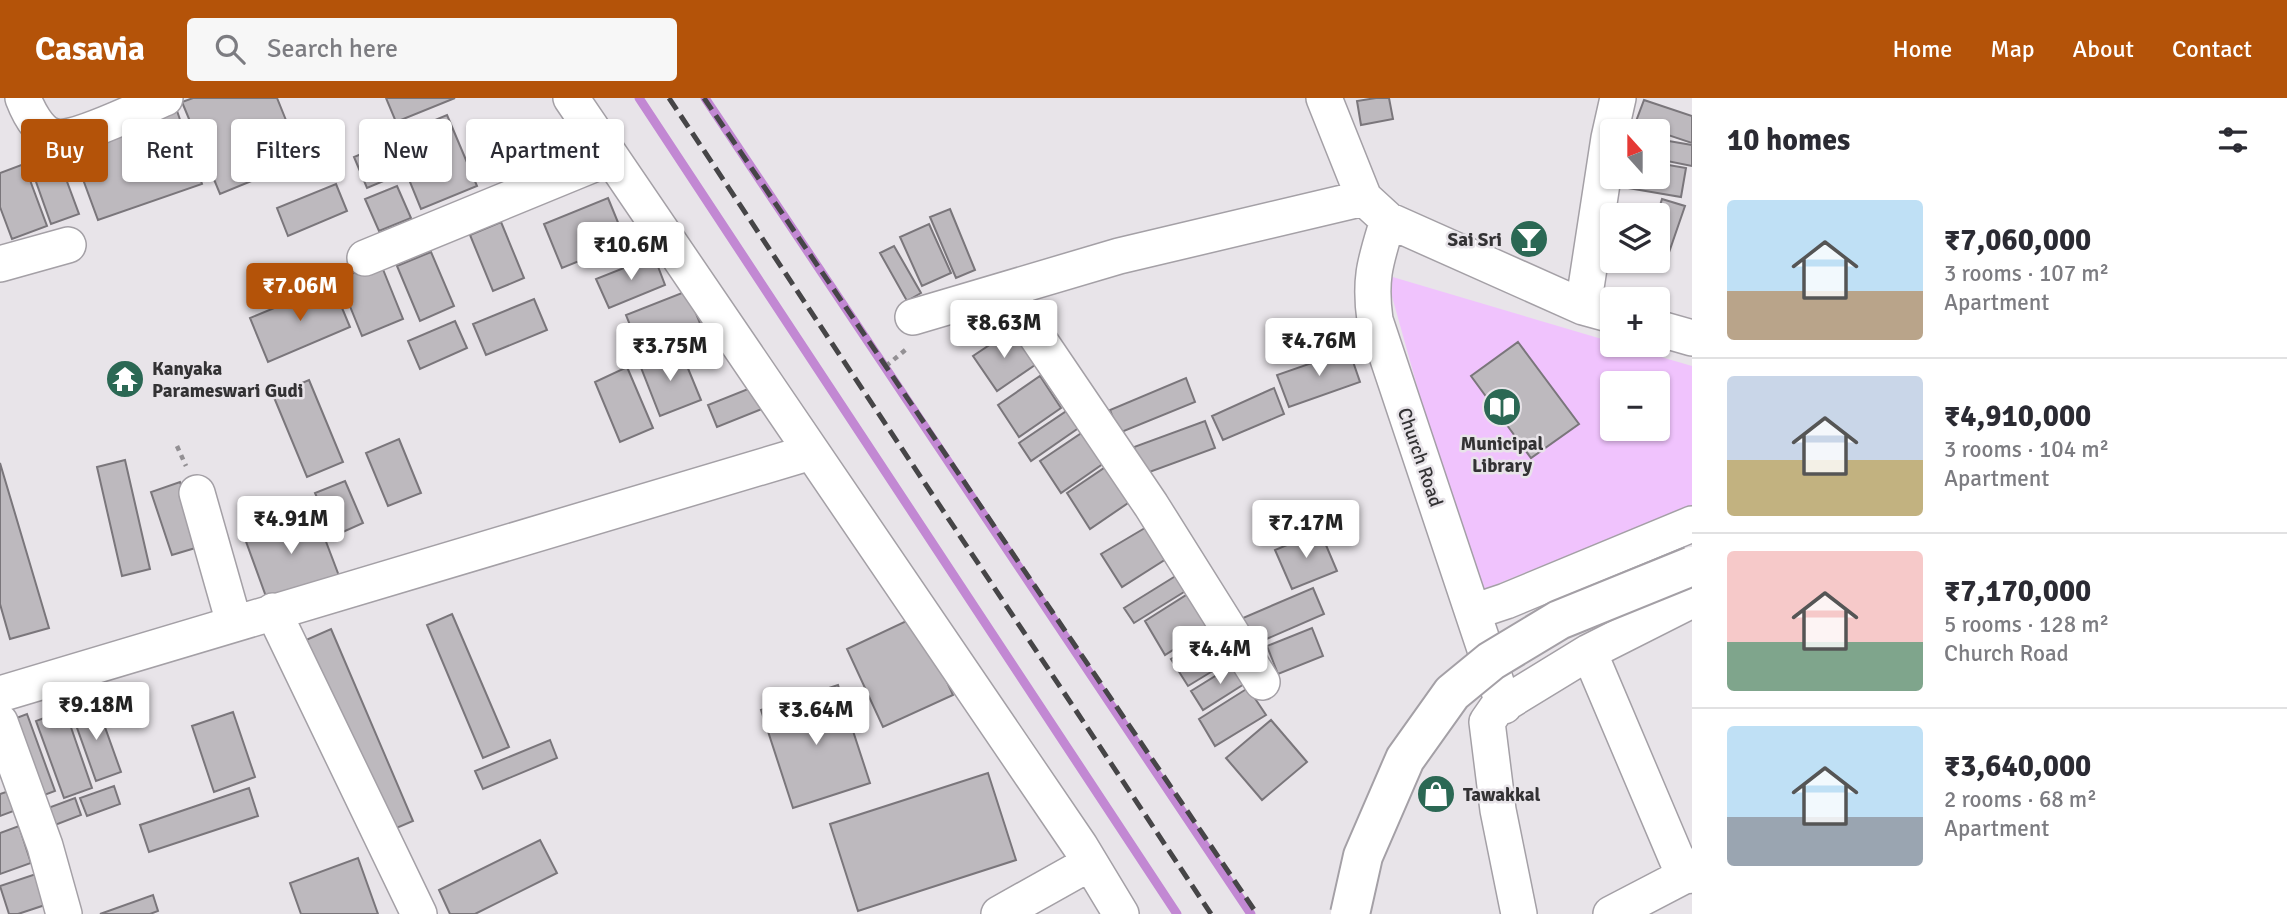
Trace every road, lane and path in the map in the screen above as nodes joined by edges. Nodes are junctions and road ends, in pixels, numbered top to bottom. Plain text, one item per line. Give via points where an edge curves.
1 (23, 98) edge
2 (165, 98) edge
3 (571, 98) edge
4 (1324, 98) edge
5 (1618, 98) edge
6 (585, 119) edge
7 (624, 176) edge
8 (550, 182) edge
9 (1376, 209) junction
10 (68, 244) dead end
11 (365, 258) dead end
12 (0, 264) edge
13 (1006, 291) junction
14 (1597, 311) edge
15 (913, 317) dead end
16 (1670, 332) edge
17 (1692, 338) edge
18 (811, 452) junction
19 (197, 493) dead end
20 (1692, 524) edge
21 (1692, 566) edge
22 (1692, 600) edge
23 (273, 611) junction
24 (1473, 612) junction
25 (234, 623) junction
26 (1589, 652) junction
27 (1262, 682) dead end
28 (0, 694) edge
29 (1504, 706) junction
30 (0, 722) edge
31 (1090, 863) junction
32 (1689, 872) edge
33 (64, 914) edge
34 (419, 914) edge
35 (999, 914) edge
36 (1121, 914) edge
37 (1350, 914) edge
38 (1519, 914) edge
39 (1611, 914) edge

1 - 2 street via 39,126 53,136 75,136
3 - 6 street
4 - 9 street
5 - 14 street via 1609,138
7 - 18 street
8 - 11 street
9 - 13 street via 1119,256
9 - 14 street
9 - 24 street, Church Road via 1371,293 1375,320
10 - 12 street
13 - 15 street
13 - 27 street via 1151,505
16 - 17 street
18 - 23 street
18 - 31 street
19 - 25 street
20 - 24 street
21 - 37 main road, bridge via 1559,620 1491,661 1452,693 1405,759 1363,856
22 - 26 street
23 - 25 street
23 - 34 street
24 - 29 street, Church Road
25 - 28 street
26 - 29 street
26 - 32 street
29 - 38 street via 1487,722 1498,810
30 - 33 street
31 - 35 street
31 - 36 street
32 - 39 street

